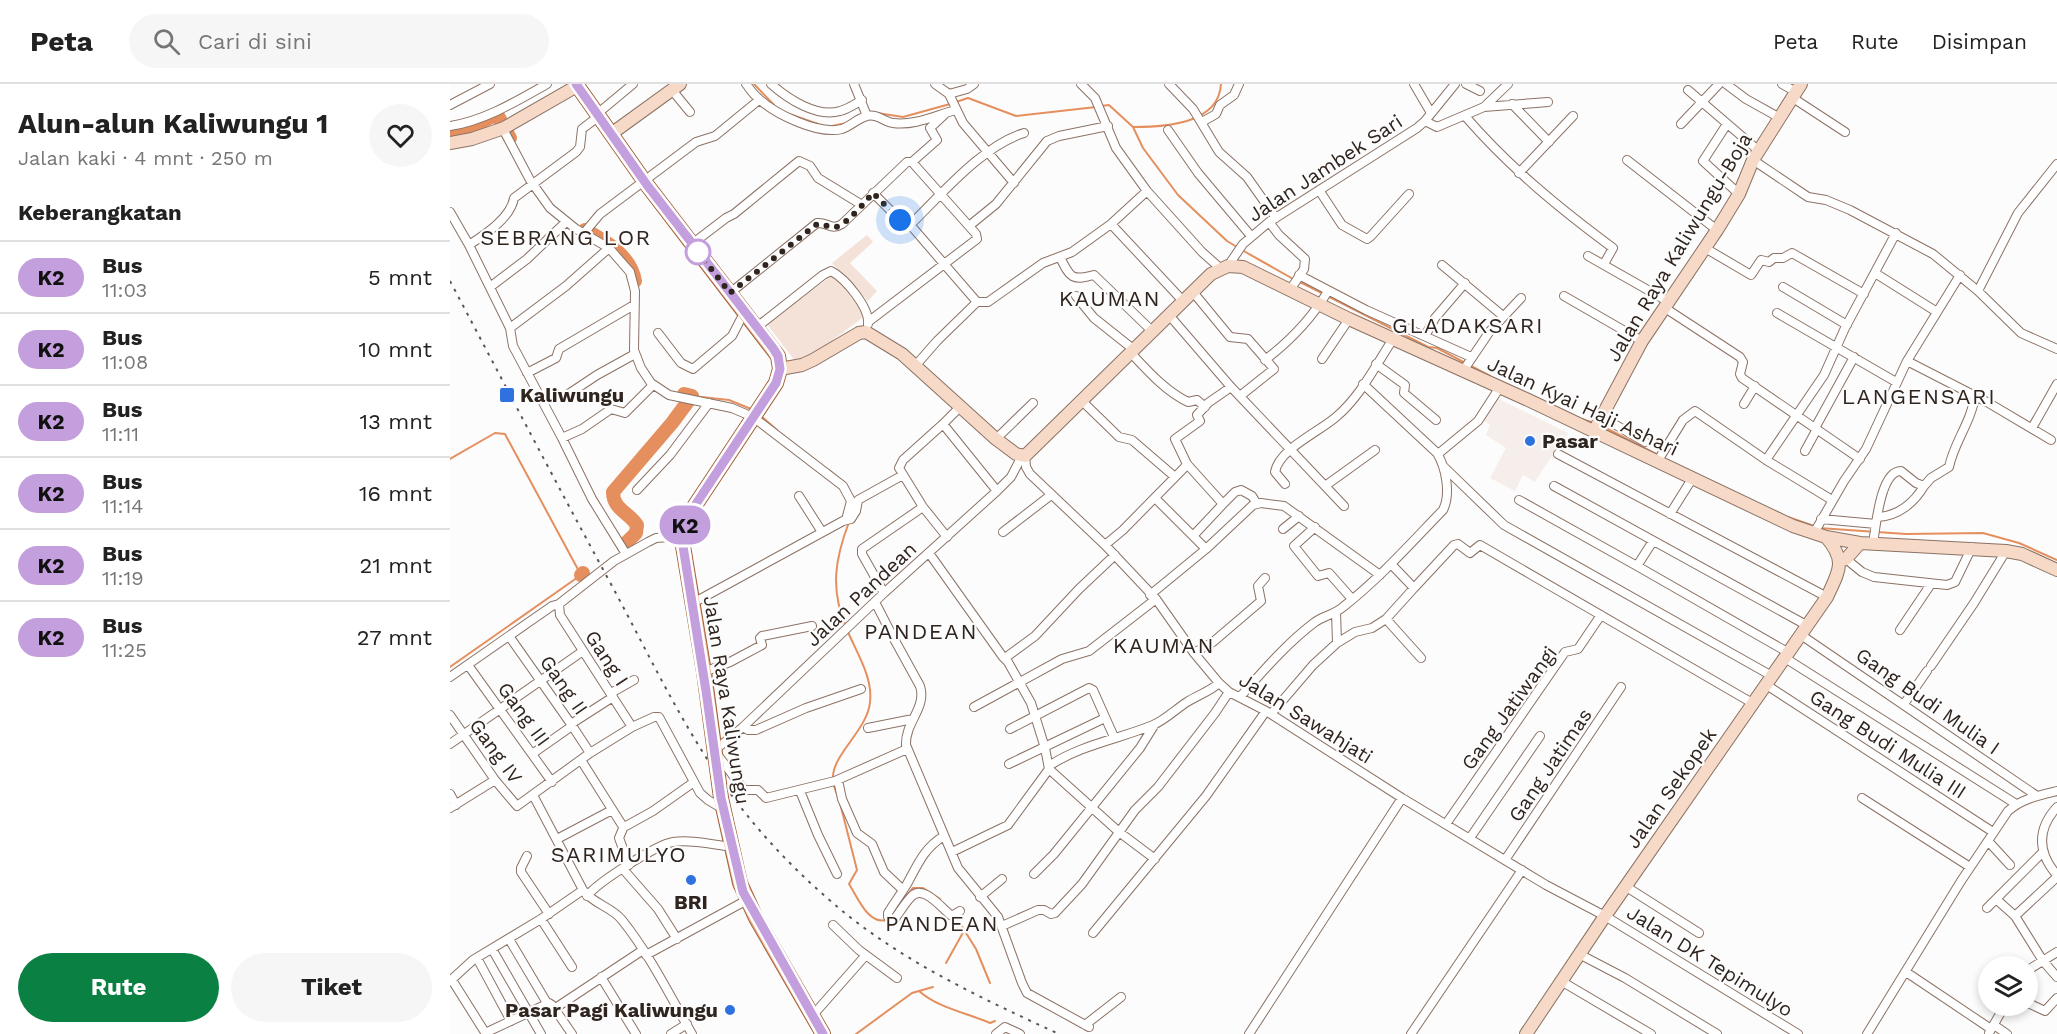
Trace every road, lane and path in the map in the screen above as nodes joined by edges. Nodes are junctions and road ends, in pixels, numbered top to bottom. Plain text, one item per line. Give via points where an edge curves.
1 (490, 84) edge
2 (547, 84) edge
3 (633, 84) edge
4 (746, 84) edge
5 (854, 84) edge
6 (935, 84) edge
7 (974, 84) edge
8 (1081, 84) edge
9 (1169, 84) edge
10 (1239, 84) edge
11 (1414, 84) edge
12 (1455, 84) edge
13 (1466, 84) edge
14 (1508, 84) edge
15 (1719, 84) edge
16 (1726, 84) edge
17 (1782, 84) edge
18 (577, 85) edge
19 (774, 85) edge
20 (676, 87) edge
21 (1688, 90) dead end
22 (1480, 91) dead end
23 (1797, 92) edge
24 (950, 95) junction
25 (759, 100) junction
26 (862, 102) junction
27 (1548, 102) dead end
28 (1701, 102) junction
29 (1512, 104) junction
30 (450, 105) edge
31 (1484, 107) junction
32 (954, 110) junction
33 (690, 112) dead end
34 (1431, 113) junction
35 (598, 115) junction
36 (867, 115) junction
37 (1465, 116) junction
38 (1573, 116) dead end
39 (1780, 118) junction
40 (1200, 119) junction
41 (1425, 121) junction
42 (1681, 124) dead end
43 (1727, 124) junction
44 (450, 126) edge
45 (1108, 126) junction
46 (504, 128) junction
47 (1168, 130) dead end
48 (1845, 132) dead end
49 (1024, 133) dead end
50 (611, 134) junction
51 (1549, 142) junction
52 (450, 143) edge
53 (986, 153) junction
54 (1756, 156) junction
55 (1627, 160) dead end
56 (912, 162) junction
57 (2057, 164) edge
58 (1519, 173) junction
59 (644, 181) junction
60 (534, 183) junction
61 (1014, 183) junction
62 (1318, 190) junction
63 (1147, 191) junction
64 (873, 193) junction
65 (1409, 194) dead end
66 (1739, 194) junction
67 (942, 195) junction
68 (862, 205) junction
69 (450, 212) edge
70 (1273, 220) junction
71 (566, 222) junction
72 (1111, 224) junction
73 (910, 225) junction
74 (969, 226) junction
75 (1717, 230) junction
76 (586, 231) junction
77 (1896, 233) junction
78 (1251, 236) junction
79 (692, 244) junction
80 (469, 245) junction
81 (609, 248) junction
82 (1705, 248) junction
83 (1588, 256) dead end
84 (1060, 257) junction
85 (944, 264) junction
86 (1604, 264) junction
87 (1442, 265) dead end
88 (1224, 267) junction
89 (1875, 273) junction
90 (1960, 275) junction
91 (1298, 276) junction
92 (1465, 283) junction
93 (1783, 286) dead end
94 (490, 288) junction
95 (1291, 288) junction
96 (1328, 291) junction
97 (1978, 291) junction
98 (1193, 292) junction
99 (730, 293) junction
100 (1864, 294) junction
101 (1076, 296) dead end
102 (1564, 296) dead end
103 (1521, 298) dead end
104 (1348, 300) junction
105 (1183, 301) junction
106 (977, 302) junction
107 (1322, 302) junction
108 (634, 305) junction
109 (1667, 305) junction
110 (1366, 310) junction
111 (745, 311) junction
112 (1936, 312) junction
113 (1777, 313) dead end
114 (1169, 315) junction
115 (1380, 316) junction
116 (1503, 316) junction
117 (1350, 317) junction
118 (1847, 325) junction
119 (757, 327) junction
120 (867, 327) junction
121 (510, 328) junction
122 (1374, 328) junction
123 (1152, 331) junction
124 (658, 333) dead end
125 (1425, 336) junction
126 (1393, 339) junction
127 (1642, 341) junction
128 (1837, 346) junction
129 (2057, 349) edge
130 (1132, 350) junction
131 (635, 354) junction
132 (1854, 357) junction
133 (1322, 359) dead end
134 (1265, 360) junction
135 (1907, 361) junction
136 (1467, 363) junction
137 (1376, 364) junction
138 (916, 365) junction
139 (780, 369) junction
140 (527, 373) junction
141 (1896, 382) junction
142 (1363, 384) junction
143 (2057, 384) edge
144 (653, 385) junction
145 (1755, 386) junction
146 (1231, 387) junction
147 (1500, 387) junction
148 (567, 395) dead end
149 (1975, 395) junction
150 (1240, 396) junction
151 (1082, 401) junction
152 (709, 403) junction
153 (1034, 403) dead end
154 (1744, 404) dead end
155 (960, 407) junction
156 (1204, 407) junction
157 (755, 414) junction
158 (1796, 414) junction
159 (1436, 420) dead end
160 (1598, 423) junction
161 (943, 424) junction
162 (1816, 428) junction
163 (2032, 428) junction
164 (562, 438) junction
165 (1625, 438) junction
166 (996, 439) junction
167 (2051, 440) dead end
168 (1645, 442) dead end
169 (1375, 450) dead end
170 (1290, 451) junction
171 (1805, 451) dead end
172 (1438, 454) junction
173 (1558, 454) dead end
174 (1024, 456) junction
175 (1659, 458) junction
176 (1860, 459) junction
177 (1766, 460) junction
178 (1187, 464) junction
179 (1444, 467) junction
180 (903, 475) junction
181 (1175, 477) junction
182 (1692, 478) junction
183 (1285, 484) dead end
184 (1325, 486) junction
185 (1554, 486) dead end
186 (1924, 486) junction
187 (637, 490) dead end
188 (997, 491) junction
189 (1051, 495) junction
190 (799, 496) dead end
191 (1155, 498) junction
192 (1519, 500) dead end
193 (1832, 500) junction
194 (1223, 504) junction
195 (1257, 504) junction
196 (1344, 506) dead end
197 (923, 507) junction
198 (1670, 514) junction
199 (1299, 516) junction
200 (848, 520) junction
201 (1315, 527) junction
202 (1819, 527) junction
203 (1283, 529) dead end
204 (1873, 531) junction
205 (822, 532) junction
206 (1003, 532) dead end
207 (683, 536) junction
208 (1193, 536) junction
209 (947, 537) junction
210 (1653, 541) junction
211 (1105, 544) junction
212 (1972, 547) junction
213 (1206, 549) junction
214 (2006, 551) junction
215 (929, 553) junction
216 (626, 555) junction
217 (1115, 555) junction
218 (1843, 560) junction
219 (1391, 564) junction
220 (1637, 566) junction
221 (2057, 570) edge
222 (1380, 575) junction
223 (1265, 578) dead end
224 (1931, 584) junction
225 (1414, 588) junction
226 (884, 593) junction
227 (1153, 597) junction
228 (1827, 597) junction
229 (1352, 599) junction
230 (875, 602) junction
231 (693, 603) junction
232 (559, 604) junction
233 (1336, 612) junction
234 (1601, 615) junction
235 (1386, 619) junction
236 (812, 626) dead end
237 (1900, 630) dead end
238 (1804, 631) junction
239 (509, 636) junction
240 (1337, 643) junction
241 (583, 651) junction
242 (1194, 653) junction
243 (1787, 656) junction
244 (1005, 658) junction
245 (1421, 658) dead end
246 (468, 665) junction
247 (704, 672) junction
248 (450, 677) edge
249 (540, 680) junction
250 (634, 680) dead end
251 (1769, 680) junction
252 (1020, 683) junction
253 (1219, 683) junction
254 (1621, 687) dead end
255 (861, 689) dead end
256 (1229, 692) junction
257 (612, 695) junction
258 (1240, 697) junction
259 (1754, 704) junction
260 (1904, 705) junction
261 (974, 707) dead end
262 (500, 708) junction
263 (1268, 712) junction
264 (450, 715) edge
265 (1034, 716) junction
266 (1105, 718) junction
267 (913, 719) junction
268 (1155, 724) junction
269 (572, 725) junction
270 (632, 727) junction
271 (743, 727) junction
272 (868, 728) dead end
273 (1010, 729) dead end
274 (463, 734) junction
275 (1540, 736) dead end
276 (1114, 737) junction
277 (450, 744) edge
278 (1045, 748) junction
279 (907, 749) junction
280 (715, 751) junction
281 (590, 753) junction
282 (532, 754) junction
283 (581, 760) junction
284 (1009, 764) dead end
285 (1049, 768) junction
286 (495, 780) junction
287 (552, 782) junction
288 (694, 782) junction
289 (834, 782) junction
290 (800, 791) junction
291 (2057, 791) edge
292 (450, 794) edge
293 (533, 795) junction
294 (2037, 796) junction
295 (1402, 798) junction
296 (1862, 798) dead end
297 (2016, 804) junction
298 (453, 806) edge
299 (2057, 807) edge
300 (1091, 808) junction
301 (612, 810) junction
302 (723, 810) junction
303 (1446, 824) junction
304 (624, 826) junction
305 (1119, 832) junction
306 (1993, 832) junction
307 (944, 836) junction
308 (1470, 838) junction
309 (557, 839) junction
310 (1988, 841) junction
311 (732, 847) junction
312 (952, 852) junction
313 (2043, 852) junction
314 (527, 856) dead end
315 (1155, 859) junction
316 (1505, 860) junction
317 (2010, 865) dead end
318 (626, 867) junction
319 (1971, 867) junction
320 (1522, 870) junction
321 (837, 874) dead end
322 (1034, 874) dead end
323 (2057, 876) edge
324 (1002, 879) dead end
325 (1625, 886) junction
326 (903, 890) junction
327 (585, 893) junction
328 (981, 897) junction
329 (1996, 899) junction
330 (747, 900) junction
331 (1987, 908) dead end
332 (549, 914) junction
333 (956, 914) dead end
334 (1605, 916) junction
335 (2015, 916) junction
336 (541, 920) junction
337 (833, 925) dead end
338 (1002, 926) junction
339 (1093, 933) dead end
340 (1699, 933) dead end
341 (509, 939) junction
342 (677, 939) junction
343 (492, 949) junction
344 (645, 952) junction
345 (2057, 952) edge
346 (1579, 954) junction
347 (866, 955) junction
348 (477, 958) junction
349 (2043, 961) junction
350 (2038, 964) edge
351 (572, 967) dead end
352 (1906, 972) junction
353 (602, 977) junction
354 (2057, 977) edge
355 (897, 978) dead end
356 (451, 981) edge
357 (1567, 984) junction
358 (1121, 997) dead end
359 (2057, 998) edge
360 (551, 1006) junction
361 (2038, 1009) edge
362 (529, 1014) junction
363 (813, 1015) junction
364 (1999, 1016) edge
365 (511, 1021) junction
366 (687, 1024) junction
367 (1991, 1029) edge
368 (485, 1034) edge
369 (541, 1034) edge
370 (572, 1034) edge
371 (636, 1034) edge
372 (670, 1034) edge
373 (692, 1034) edge
374 (823, 1034) edge
375 (996, 1034) edge
376 (1020, 1034) edge
377 (1249, 1034) edge
378 (1411, 1034) edge
379 (1526, 1034) edge
380 (1651, 1034) edge
381 (1717, 1034) edge
382 (1797, 1034) edge
383 (1867, 1034) edge
384 (2007, 1034) edge

1 - 30 street
2 - 44 street via 471,121
3 - 35 street
4 - 25 street
5 - 26 street
6 - 24 street
7 - 24 street
8 - 45 street via 1095,98
9 - 40 street
10 - 40 street via 1216,114
11 - 34 street
12 - 34 street
13 - 22 street
14 - 31 street
15 - 28 street
16 - 39 street
17 - 23 street
18 - 35 main road
18 - 46 main road
19 - 26 street via 793,100 822,111 839,111
20 - 33 street
20 - 50 main road
21 - 28 street
23 - 39 main road, Jalan Raya Kaliwungu-Boja
23 - 48 street
24 - 32 street
25 - 36 street via 825,130 841,129
25 - 59 street via 715,136 696,142
26 - 36 street
27 - 29 street
28 - 42 street
28 - 43 street
29 - 31 street
29 - 51 street
31 - 37 street
32 - 36 street via 897,124
32 - 53 street
32 - 56 street via 930,128 937,140
34 - 41 street
35 - 50 main road
35 - 60 street via 582,129 579,149
37 - 41 street via 1437,127
37 - 58 street
38 - 51 street
39 - 54 main road, Jalan Raya Kaliwungu-Boja
40 - 70 street via 1219,152 1247,177
41 - 62 street, Jalan Jambek Sari
43 - 54 street
43 - 66 street via 1703,161
45 - 61 street via 1047,141
45 - 63 street via 1116,148
46 - 52 main road
46 - 60 street
47 - 78 street
49 - 53 street
50 - 59 main road
51 - 58 street
53 - 61 street
53 - 67 street
54 - 66 main road, Jalan Raya Kaliwungu-Boja
54 - 77 street via 1808,196 1826,200
55 - 75 street
56 - 64 street via 907,162
56 - 67 street
57 - 97 street via 2018,213
58 - 86 street via 1613,248
59 - 76 street via 600,214
59 - 79 main road
60 - 71 street via 550,208
60 - 80 street via 514,198 493,229
61 - 74 street
62 - 65 street via 1342,225 1366,239
62 - 70 street, Jalan Jambek Sari
63 - 72 street
63 - 88 street via 1202,252
64 - 68 street
64 - 73 street via 904,224
66 - 75 main road, Jalan Raya Kaliwungu-Boja
67 - 73 street
67 - 74 street
68 - 79 street via 818,178 810,166 799,161
68 - 99 street via 838,226 817,224
69 - 80 street
70 - 78 street, Jalan Jambek Sari
70 - 91 street via 1279,235 1305,260 1306,266
71 - 76 street
71 - 94 street
72 - 84 street
72 - 105 street
73 - 85 street
74 - 85 street via 977,236 976,241
75 - 82 main road, Jalan Raya Kaliwungu-Boja
76 - 81 street
77 - 89 street
77 - 90 street
78 - 88 street, Jalan Jambek Sari
79 - 99 main road
80 - 94 street
81 - 108 street via 630,272
81 - 121 street
82 - 100 street via 1750,275 1761,260 1769,262 1792,253
82 - 109 main road, Jalan Raya Kaliwungu-Boja
83 - 86 street
84 - 106 street via 1043,263 988,302
84 - 123 street via 1075,278 1098,276
85 - 106 street
85 - 120 street
86 - 109 street
87 - 92 street
88 - 95 main road, Jalan Kyai Haji Ashari via 1243,267
88 - 98 main road via 1210,274
89 - 100 street
89 - 112 street
90 - 97 street
90 - 112 street
91 - 95 street
91 - 96 street
92 - 116 street
92 - 125 street
93 - 118 street
94 - 121 street
95 - 107 main road, Jalan Kyai Haji Ashari
96 - 104 street
96 - 107 street
97 - 129 street via 2021,333
98 - 105 main road
98 - 134 street via 1230,337 1248,339
99 - 111 main road
100 - 118 street
101 - 130 street via 1088,312
102 - 127 street
103 - 116 street
104 - 110 street
104 - 117 street
105 - 114 main road
106 - 138 street
107 - 117 main road, Jalan Kyai Haji Ashari
107 - 134 street via 1294,335
108 - 131 street
108 - 140 street via 559,349 557,357
109 - 127 main road, Jalan Raya Kaliwungu-Boja
109 - 145 street via 1735,352 1743,362 1740,376
110 - 115 street
110 - 117 street
111 - 119 main road
111 - 124 street via 732,336 693,369 681,363
112 - 135 street
113 - 128 street
114 - 123 main road
114 - 146 street
115 - 122 street
115 - 125 street
116 - 136 street
117 - 122 main road, Jalan Kyai Haji Ashari
117 - 133 street
118 - 128 street
119 - 120 street via 831,271 865,307
119 - 139 main road via 778,356
120 - 138 main road
120 - 139 main road via 802,365
121 - 140 street via 513,346
122 - 126 main road, Jalan Kyai Haji Ashari
123 - 130 main road
125 - 136 street
126 - 136 main road, Jalan Kyai Haji Ashari
126 - 137 street
127 - 160 main road, Jalan Raya Kaliwungu-Boja
128 - 132 street
128 - 158 street via 1819,383
130 - 151 main road
130 - 156 street via 1170,391 1188,402 1197,399
131 - 144 street
131 - 148 street
132 - 141 street
132 - 162 street
134 - 150 street via 1274,369
135 - 141 street
135 - 149 street
136 - 147 main road, Jalan Kyai Haji Ashari
137 - 142 street
137 - 159 street via 1405,385 1404,393
138 - 155 main road
139 - 157 main road, Jalan Raya Kaliwungu via 776,383
140 - 164 street
141 - 176 street
142 - 170 street via 1335,418
142 - 172 street
143 - 163 street
144 - 152 street via 669,395
144 - 164 street via 625,413 611,409
145 - 154 street
145 - 158 street
146 - 150 street
146 - 156 street
147 - 160 main road, Jalan Kyai Haji Ashari
147 - 172 street via 1478,421
149 - 163 street
149 - 186 street via 1949,467
150 - 170 street
151 - 174 main road
151 - 181 street via 1119,438 1132,440
152 - 157 street
152 - 187 street via 670,455
153 - 166 street
155 - 161 street
155 - 166 main road
156 - 178 street via 1197,415 1200,420 1175,439
157 - 200 street via 843,486 851,501
157 - 207 main road, Jalan Raya Kaliwungu via 688,516
158 - 162 street
158 - 177 street
160 - 165 main road, Jalan Kyai Haji Ashari
161 - 180 street via 900,463
161 - 188 street
162 - 171 street
162 - 176 street
163 - 167 street
164 - 216 street
165 - 168 street
165 - 175 main road, Jalan Kyai Haji Ashari
166 - 174 main road
169 - 184 street
170 - 183 street via 1276,469
170 - 184 street
172 - 179 street
173 - 198 street
174 - 188 street, Jalan Pandean
174 - 189 street, Jalan Sawahjati via 1030,474
175 - 177 street via 1683,420 1694,411
175 - 182 main road, Jalan Kyai Haji Ashari
176 - 193 street
177 - 193 street
178 - 181 street
178 - 194 street
179 - 219 street via 1447,501 1443,510
179 - 251 street, Gang Budi Mulia III via 1513,531
180 - 197 street
180 - 200 street via 860,499
181 - 191 street
182 - 198 street
182 - 202 main road, Jalan Kyai Haji Ashari via 1793,526
184 - 196 street
185 - 210 street, Gang Budi Mulia I
186 - 204 street via 1908,506 1886,516
186 - 204 street via 1901,471 1888,477
188 - 209 street, Jalan Pandean
189 - 206 street
189 - 211 street, Jalan Sawahjati
190 - 205 street
191 - 208 street
191 - 211 street
192 - 220 street
193 - 202 street
194 - 195 street via 1240,490
194 - 208 street
195 - 199 street via 1284,506
195 - 213 street
197 - 209 street
197 - 226 street via 862,549
198 - 228 street
199 - 201 street
199 - 203 street
200 - 205 street
201 - 222 street
201 - 229 street via 1294,546 1318,576 1329,573
202 - 204 main road, Jalan Kyai Haji Ashari
202 - 204 street
202 - 218 main road
204 - 212 main road, Jalan Kyai Haji Ashari
204 - 218 main road
205 - 231 street
207 - 216 street via 656,538
207 - 231 main road, Jalan Raya Kaliwungu
208 - 213 street
209 - 215 street, Jalan Pandean
210 - 220 street
210 - 238 street, Gang Budi Mulia I
211 - 217 street, Jalan Sawahjati
212 - 214 main road, Jalan Kyai Haji Ashari
212 - 224 street via 1954,582
213 - 227 street
214 - 221 main road, Jalan Kyai Haji Ashari
214 - 260 street
215 - 226 street, Jalan Pandean
215 - 244 street
216 - 232 street
217 - 227 street, Jalan Sawahjati
217 - 244 street via 1035,636
218 - 224 street via 1874,578
218 - 228 main road, Jalan Sekopek
219 - 222 street
219 - 225 street
220 - 243 street
222 - 229 street
223 - 242 street via 1258,586 1260,601
224 - 237 street
225 - 234 street via 1454,545 1470,553 1480,544
225 - 235 street
226 - 230 street, Jalan Pandean
227 - 242 street, Jalan Sawahjati
227 - 252 street via 1089,651 1062,659
228 - 238 main road, Jalan Sekopek
229 - 233 street
230 - 267 street via 923,693
230 - 271 street, Jalan Pandean
231 - 247 main road, Jalan Raya Kaliwungu
232 - 239 street
232 - 241 street, Gang I via 560,615
233 - 240 street
233 - 258 street via 1310,626
234 - 259 street
234 - 303 street, Gang Jatiwangi via 1578,649 1565,652
235 - 240 street
235 - 245 street
236 - 247 street via 761,636 762,645
238 - 243 main road, Jalan Sekopek
238 - 260 street, Gang Budi Mulia I
239 - 246 street
239 - 249 street, Gang II
240 - 263 street
241 - 249 street
241 - 257 street, Gang I
242 - 253 street, Jalan Sawahjati
243 - 251 main road, Jalan Sekopek
243 - 297 street
244 - 252 street
246 - 248 street
246 - 262 street, Gang III
247 - 280 main road, Jalan Raya Kaliwungu
249 - 262 street
249 - 269 street, Gang II
250 - 257 street
251 - 259 main road, Jalan Sekopek
251 - 306 street, Gang Budi Mulia III
252 - 261 street
252 - 265 street
253 - 256 street, Jalan Sawahjati
253 - 268 street
254 - 316 street, Gang Jatimas
255 - 271 street via 756,729
256 - 258 street, Jalan Sawahjati
256 - 305 street
257 - 269 street
257 - 270 street, Gang I
258 - 263 street, Jalan Sawahjati
259 - 325 main road, Jalan Sekopek
260 - 294 street, Gang Budi Mulia I
262 - 274 street
262 - 282 street, Gang III
263 - 295 street, Jalan Sawahjati
263 - 315 street
264 - 274 street, Gang IV
265 - 266 street via 1089,688
265 - 273 street
265 - 278 street
266 - 276 street
266 - 278 street
267 - 272 street
267 - 279 street via 905,739
268 - 276 street
268 - 300 street
269 - 281 street, Gang II
269 - 282 street
270 - 281 street
270 - 288 street via 658,717
271 - 280 street, Jalan Pandean
274 - 277 street
274 - 286 street, Gang IV
275 - 308 street
276 - 285 street via 1062,758
278 - 284 street
278 - 285 street
279 - 289 street
279 - 307 street
280 - 290 street via 744,790 758,790 766,798
280 - 302 main road, Jalan Raya Kaliwungu
281 - 283 street
282 - 287 street, Gang III
283 - 287 street
283 - 301 street
285 - 300 street
285 - 312 street via 1008,825
286 - 293 street, Gang IV via 516,806
286 - 298 street
287 - 293 street
288 - 302 street via 705,798
288 - 304 street
289 - 290 street
289 - 326 street via 857,833 872,844 884,872
290 - 321 street
291 - 294 street
292 - 298 street
293 - 309 street
294 - 297 street
295 - 303 street, Jalan Sawahjati
295 - 377 street
296 - 319 street
297 - 306 street
299 - 313 street via 2043,827
300 - 305 street
300 - 322 street
301 - 304 street
301 - 309 street
302 - 311 main road, Jalan Raya Kaliwungu
303 - 308 street, Jalan Sawahjati
304 - 318 street via 619,838
305 - 315 street
305 - 338 street via 1055,914 1038,910
306 - 310 street
307 - 312 street
307 - 326 street via 924,852
308 - 316 street, Jalan Sawahjati
309 - 327 street
310 - 317 street
310 - 319 street
311 - 318 street via 670,842
311 - 330 main road, Jalan Raya Kaliwungu
312 - 328 street via 958,868
313 - 323 street
313 - 329 street
314 - 332 street via 521,872
315 - 339 street
316 - 320 street, Jalan Sawahjati
318 - 327 street
318 - 342 street
319 - 352 street
320 - 334 street, Jalan Sawahjati
320 - 378 street
323 - 335 street
324 - 328 street
325 - 334 main road, Jalan Sekopek
325 - 340 street
326 - 333 street via 888,913 893,921 909,898 919,892
327 - 332 street
327 - 344 street via 620,917
328 - 338 street
329 - 331 street
329 - 335 street
330 - 342 street
330 - 363 main road, Jalan Raya Kaliwungu
332 - 336 street
334 - 346 main road, Jalan Sekopek
334 - 382 street, Jalan DK Tepimulyo
335 - 349 street
336 - 341 street
336 - 351 street
337 - 347 street
338 - 358 street via 1027,993 1087,1026
341 - 343 street
341 - 360 street
342 - 344 street
343 - 348 street
343 - 362 street
344 - 353 street
344 - 366 street
345 - 349 street
346 - 357 main road, Jalan Sekopek
346 - 381 street
347 - 355 street
347 - 363 street
348 - 356 street
348 - 365 street
349 - 350 street
349 - 354 street
352 - 367 street
352 - 383 street
353 - 360 street
353 - 371 street
356 - 368 street
357 - 379 main road, Jalan Sekopek
357 - 380 street
359 - 361 street via 2044,1012
360 - 362 street
360 - 370 street
362 - 365 street
362 - 369 street
363 - 374 main road, Jalan Raya Kaliwungu
364 - 367 street
365 - 368 street
366 - 372 street
366 - 373 street
367 - 384 street
375 - 376 street via 1005,1027

